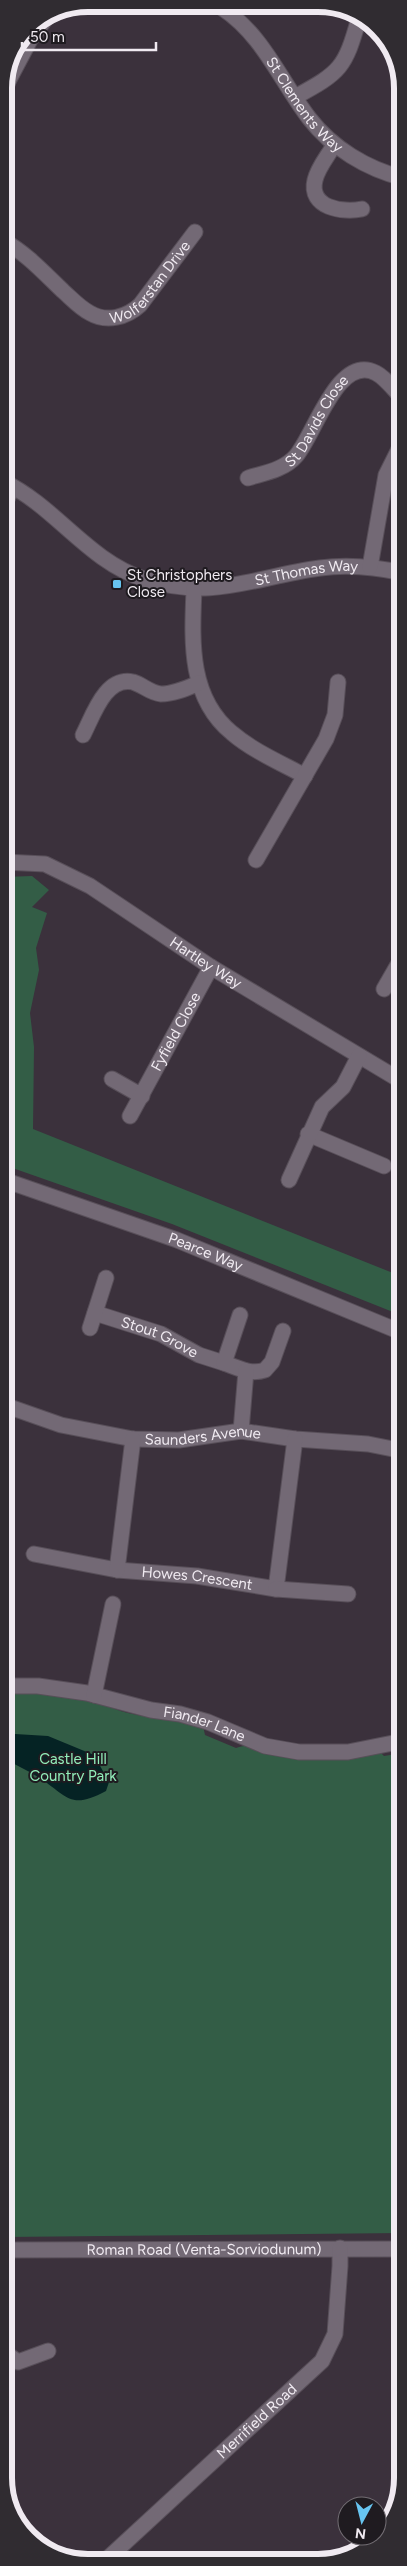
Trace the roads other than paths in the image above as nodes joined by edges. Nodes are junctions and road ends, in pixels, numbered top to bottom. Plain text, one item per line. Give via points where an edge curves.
1 (227, 12) edge
2 (357, 23) edge
3 (29, 41) edge
4 (16, 66) edge
5 (295, 98) junction
6 (334, 145) junction
7 (394, 175) edge
8 (362, 209) dead end
9 (195, 232) dead end
10 (12, 247) edge
11 (394, 391) edge
12 (394, 459) edge
13 (248, 478) dead end
14 (12, 486) edge
15 (370, 567) junction
16 (394, 571) edge
17 (194, 589) junction
18 (338, 682) dead end
19 (199, 683) junction
20 (83, 735) dead end
21 (305, 776) junction
22 (256, 860) dead end
23 (12, 862) edge
24 (211, 967) junction
25 (394, 974) edge
26 (384, 989) dead end
27 (359, 1056) junction
28 (394, 1077) edge
29 (112, 1079) dead end
30 (142, 1096) junction
31 (130, 1116) dead end
32 (308, 1134) junction
33 (384, 1166) dead end
34 (289, 1180) dead end
35 (12, 1183) edge
36 (106, 1278) dead end
37 (95, 1313) junction
38 (240, 1315) dead end
39 (90, 1328) dead end
40 (394, 1329) edge
41 (283, 1331) dead end
42 (224, 1364) junction
43 (246, 1371) junction
44 (13, 1408) edge
45 (241, 1431) junction
46 (133, 1439) junction
47 (294, 1439) junction
48 (394, 1449) edge
49 (34, 1554) dead end
50 (117, 1570) junction
51 (276, 1589) junction
52 (348, 1594) dead end
53 (113, 1604) dead end
54 (13, 1686) edge
55 (94, 1694) junction
56 (394, 1743) edge
57 (340, 2248) junction
58 (394, 2249) edge
59 (13, 2250) edge
60 (48, 2351) dead end
61 (13, 2358) edge
62 (113, 2554) edge

1 - 5 street, St Clements Way via 256,38
2 - 5 street via 343,64
3 - 4 street
5 - 6 street, St Clements Way
6 - 7 street, St Clements Way via 366,164
6 - 8 street via 317,173 314,184 317,195 334,209
9 - 10 street, Wolferstan Drive via 140,305 131,312 111,318 90,314 76,304
11 - 13 street, St Davids Close via 374,372 352,372 339,382 295,457 281,468
12 - 15 street via 386,475
14 - 17 street, St Thomas Way via 52,514 108,562 142,579
15 - 16 street, St Thomas Way
15 - 17 street, St Thomas Way via 319,568 239,586
17 - 19 street via 193,649
18 - 21 street via 332,726
19 - 20 street via 162,694 134,682 114,685 104,695
19 - 21 street via 209,705 231,733
21 - 22 street
23 - 24 street, Hartley Way via 45,864 90,886
24 - 27 street, Hartley Way
24 - 30 street, Fyfield Close
25 - 26 street
27 - 28 street, Hartley Way
27 - 32 street via 343,1087 322,1107
29 - 30 street
30 - 31 street, Fyfield Close
32 - 33 street
32 - 34 street
35 - 40 street, Pearce Way via 177,1240
36 - 37 street
37 - 39 street
37 - 42 street, Stout Grove via 161,1334 199,1355
38 - 42 street
41 - 43 street via 268,1366 260,1372
42 - 43 street, Stout Grove
43 - 45 street
44 - 46 street, Saunders Avenue via 61,1425
45 - 46 street, Saunders Avenue via 179,1440
45 - 47 street, Saunders Avenue
46 - 50 street
47 - 48 street, Saunders Avenue via 368,1444
47 - 51 street
49 - 50 street, Howes Crescent
50 - 51 street, Howes Crescent via 197,1576
51 - 52 street, Howes Crescent
53 - 55 street
54 - 55 street, Fiander Lane
55 - 56 street, Fiander Lane via 134,1706 193,1717 282,1750 348,1752
57 - 58 street, Roman Road (Venta-Sorviodunum)
57 - 59 street, Roman Road (Venta-Sorviodunum)
57 - 62 street, Merrifield Road via 334,2334 322,2361
60 - 61 street via 18,2362

